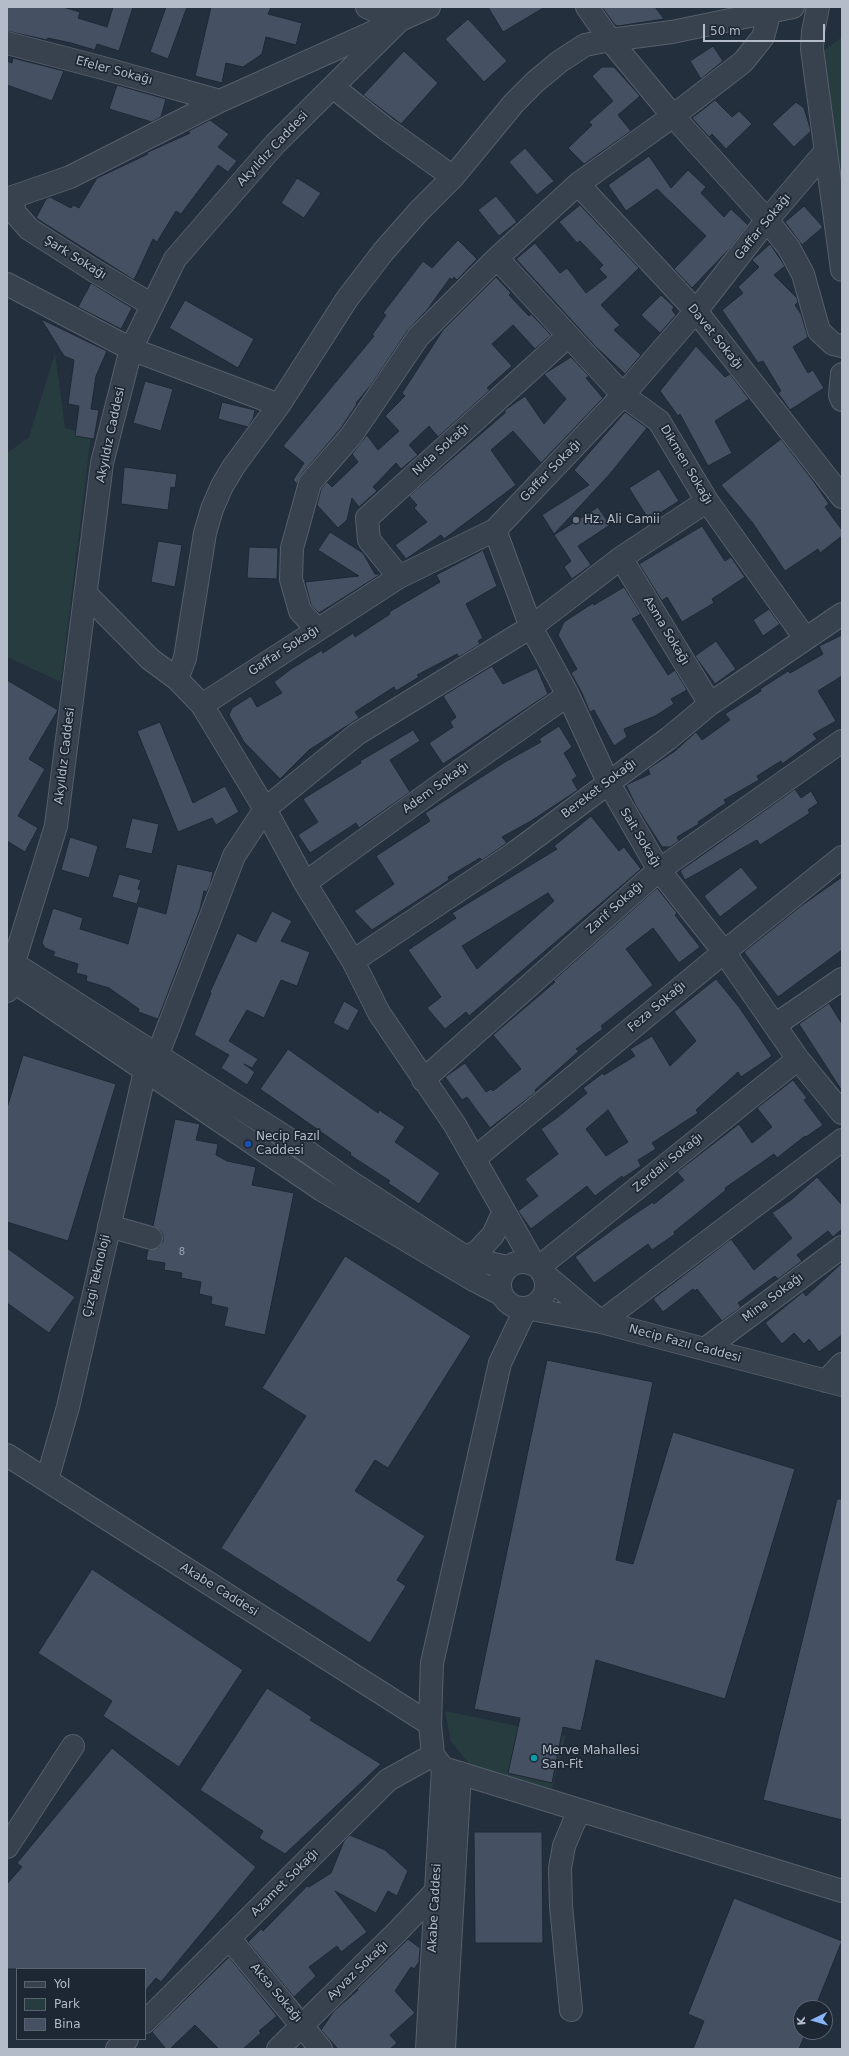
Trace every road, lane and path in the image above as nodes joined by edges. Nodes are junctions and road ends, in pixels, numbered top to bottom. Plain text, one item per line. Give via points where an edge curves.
1 (367, 7) edge
2 (429, 7) edge
3 (587, 7) edge
4 (793, 7) edge
5 (818, 7) edge
6 (770, 11) junction
7 (401, 15) edge
8 (610, 40) junction
9 (7, 43) edge
10 (333, 87) junction
11 (220, 101) junction
12 (673, 116) junction
13 (826, 151) junction
14 (453, 177) junction
15 (578, 184) junction
16 (10, 198) edge
17 (767, 220) junction
18 (497, 258) junction
19 (842, 270) edge
20 (7, 284) edge
21 (152, 305) junction
22 (696, 311) junction
23 (568, 336) junction
24 (842, 346) edge
25 (131, 349) junction
26 (842, 374) edge
27 (623, 395) junction
28 (842, 400) edge
29 (279, 405) junction
30 (842, 497) edge
31 (707, 501) junction
32 (495, 530) junction
33 (621, 558) junction
34 (399, 577) junction
35 (86, 594) junction
36 (842, 614) edge
37 (530, 627) junction
38 (317, 629) junction
39 (805, 638) junction
40 (177, 680) junction
41 (568, 695) junction
42 (710, 704) junction
43 (202, 705) junction
44 (842, 742) edge
45 (608, 782) junction
46 (265, 809) junction
47 (842, 857) edge
48 (658, 870) junction
49 (305, 883) junction
50 (724, 952) junction
51 (353, 961) junction
52 (9, 974) edge
53 (842, 979) edge
54 (774, 1025) junction
55 (798, 1060) junction
56 (152, 1063) junction
57 (423, 1080) junction
58 (842, 1113) edge
59 (842, 1140) edge
60 (474, 1159) junction
61 (504, 1211) junction
62 (109, 1226) junction
63 (151, 1238) dead end
64 (842, 1247) edge
65 (467, 1258) junction
66 (527, 1267) junction
67 (503, 1298) junction
68 (526, 1308) junction
69 (602, 1322) junction
70 (705, 1349) junction
71 (500, 1363) junction
72 (842, 1364) edge
73 (834, 1383) edge
74 (7, 1455) edge
75 (46, 1480) junction
76 (430, 1724) junction
77 (73, 1746) dead end
78 (445, 1765) junction
79 (581, 1811) junction
80 (7, 1847) edge
81 (436, 1891) junction
82 (842, 1891) edge
83 (229, 1938) junction
84 (571, 2010) dead end
85 (146, 2021) edge
86 (303, 2025) junction
87 (126, 2040) edge
88 (117, 2049) edge
89 (278, 2049) edge
90 (322, 2049) edge
91 (427, 2049) edge
92 (444, 2049) edge

1 - 7 street
2 - 7 street
3 - 8 street
4 - 6 street
5 - 13 street via 812,49
6 - 8 street via 672,32
6 - 12 street via 763,37 743,62
7 - 10 street, Akyıldız Caddesi
7 - 11 street
8 - 12 street
8 - 14 street via 585,45 535,82 514,103
9 - 11 street, Efeler Sokağı
10 - 14 street
10 - 21 street, Akyıldız Caddesi via 275,144 175,259
11 - 16 street via 70,177
12 - 15 street
12 - 17 street
13 - 17 street, Gaffar Sokağı
13 - 19 street
14 - 29 street via 383,252 347,299
15 - 18 street
15 - 22 street, Davet Sokağı
16 - 21 street, Şark Sokağı via 14,212 29,229
17 - 22 street, Gaffar Sokağı
17 - 24 street via 789,248 804,274 819,331 833,344
18 - 23 street, Dikmen Sokağı
18 - 38 street via 418,337 351,436 310,483 292,548 291,580 300,611
20 - 25 street
21 - 25 street, Akyıldız Caddesi
22 - 27 street, Gaffar Sokağı
22 - 30 street, Davet Sokağı
23 - 27 street, Dikmen Sokağı
23 - 34 street, Nida Sokağı via 367,518 369,540
25 - 29 street
25 - 35 street, Akyıldız Caddesi via 102,462
26 - 28 street
27 - 31 street, Dikmen Sokağı via 659,421
27 - 32 street, Gaffar Sokağı
29 - 40 street via 234,466 212,509 205,533 185,658
31 - 33 street, Çizgi Teknoloji
31 - 39 street, Dikmen Sokağı
32 - 34 street, Gaffar Sokağı
32 - 37 street, Sait Sokağı
33 - 37 street, Çizgi Teknoloji
33 - 42 street, Asma Sokağı
34 - 38 street, Gaffar Sokağı
35 - 40 street via 150,659
35 - 52 street, Akyıldız Caddesi via 56,826
36 - 39 street, Bereket Sokağı
37 - 41 street, Sait Sokağı
37 - 46 street, Çizgi Teknoloji via 358,734
38 - 43 street, Gaffar Sokağı
39 - 42 street, Bereket Sokağı
40 - 43 street
41 - 45 street, Sait Sokağı
41 - 49 street, Adem Sokağı
42 - 45 street, Bereket Sokağı
43 - 46 street
44 - 48 street, Zarif Sokağı
45 - 48 street, Sait Sokağı
45 - 51 street, Bereket Sokağı via 513,854
46 - 49 street
46 - 56 street, Çizgi Teknoloji via 234,856
47 - 50 street, Feza Sokağı
48 - 50 street, Sait Sokağı
48 - 57 street, Zarif Sokağı
49 - 51 street
50 - 54 street, Sait Sokağı
50 - 60 street, Feza Sokağı
51 - 57 street via 380,1013
52 - 56 street
53 - 54 street
54 - 55 street, Sait Sokağı
55 - 58 street, Sait Sokağı
55 - 66 street, Zerdali Sokağı
56 - 62 street, Çizgi Teknoloji
56 - 65 street via 298,1145
56 - 67 street via 322,1190
57 - 60 street via 455,1125
59 - 69 street
60 - 61 street
61 - 65 street via 493,1235
61 - 66 street
62 - 63 street
62 - 75 street, Çizgi Teknoloji via 68,1407
64 - 70 street, Mina Sokağı
65 - 66 street
66 - 67 street via 500,1280
66 - 68 street via 546,1288 544,1296 533,1306
66 - 69 street
67 - 68 street via 518,1308
67 - 71 street
68 - 69 street, Necip Fazıl Caddesi
68 - 71 street
69 - 70 street, Necip Fazıl Caddesi
70 - 73 street, Necip Fazıl Caddesi
71 - 76 street via 432,1663
72 - 73 street
74 - 75 street, Akabe Caddesi
75 - 76 street, Akabe Caddesi
76 - 78 street
77 - 80 street
78 - 79 street
78 - 81 street, Akabe Caddesi
78 - 83 street, Azamet Sokağı via 388,1780
78 - 92 street, Akabe Caddesi
79 - 82 street
79 - 84 street via 564,1846 560,1868
81 - 86 street, Ayvaz Sokağı
81 - 91 street, Akabe Caddesi
83 - 85 street, Azamet Sokağı
83 - 86 street, Aksa Sokağı
86 - 89 street, Ayvaz Sokağı
86 - 90 street, Aksa Sokağı
87 - 88 street

